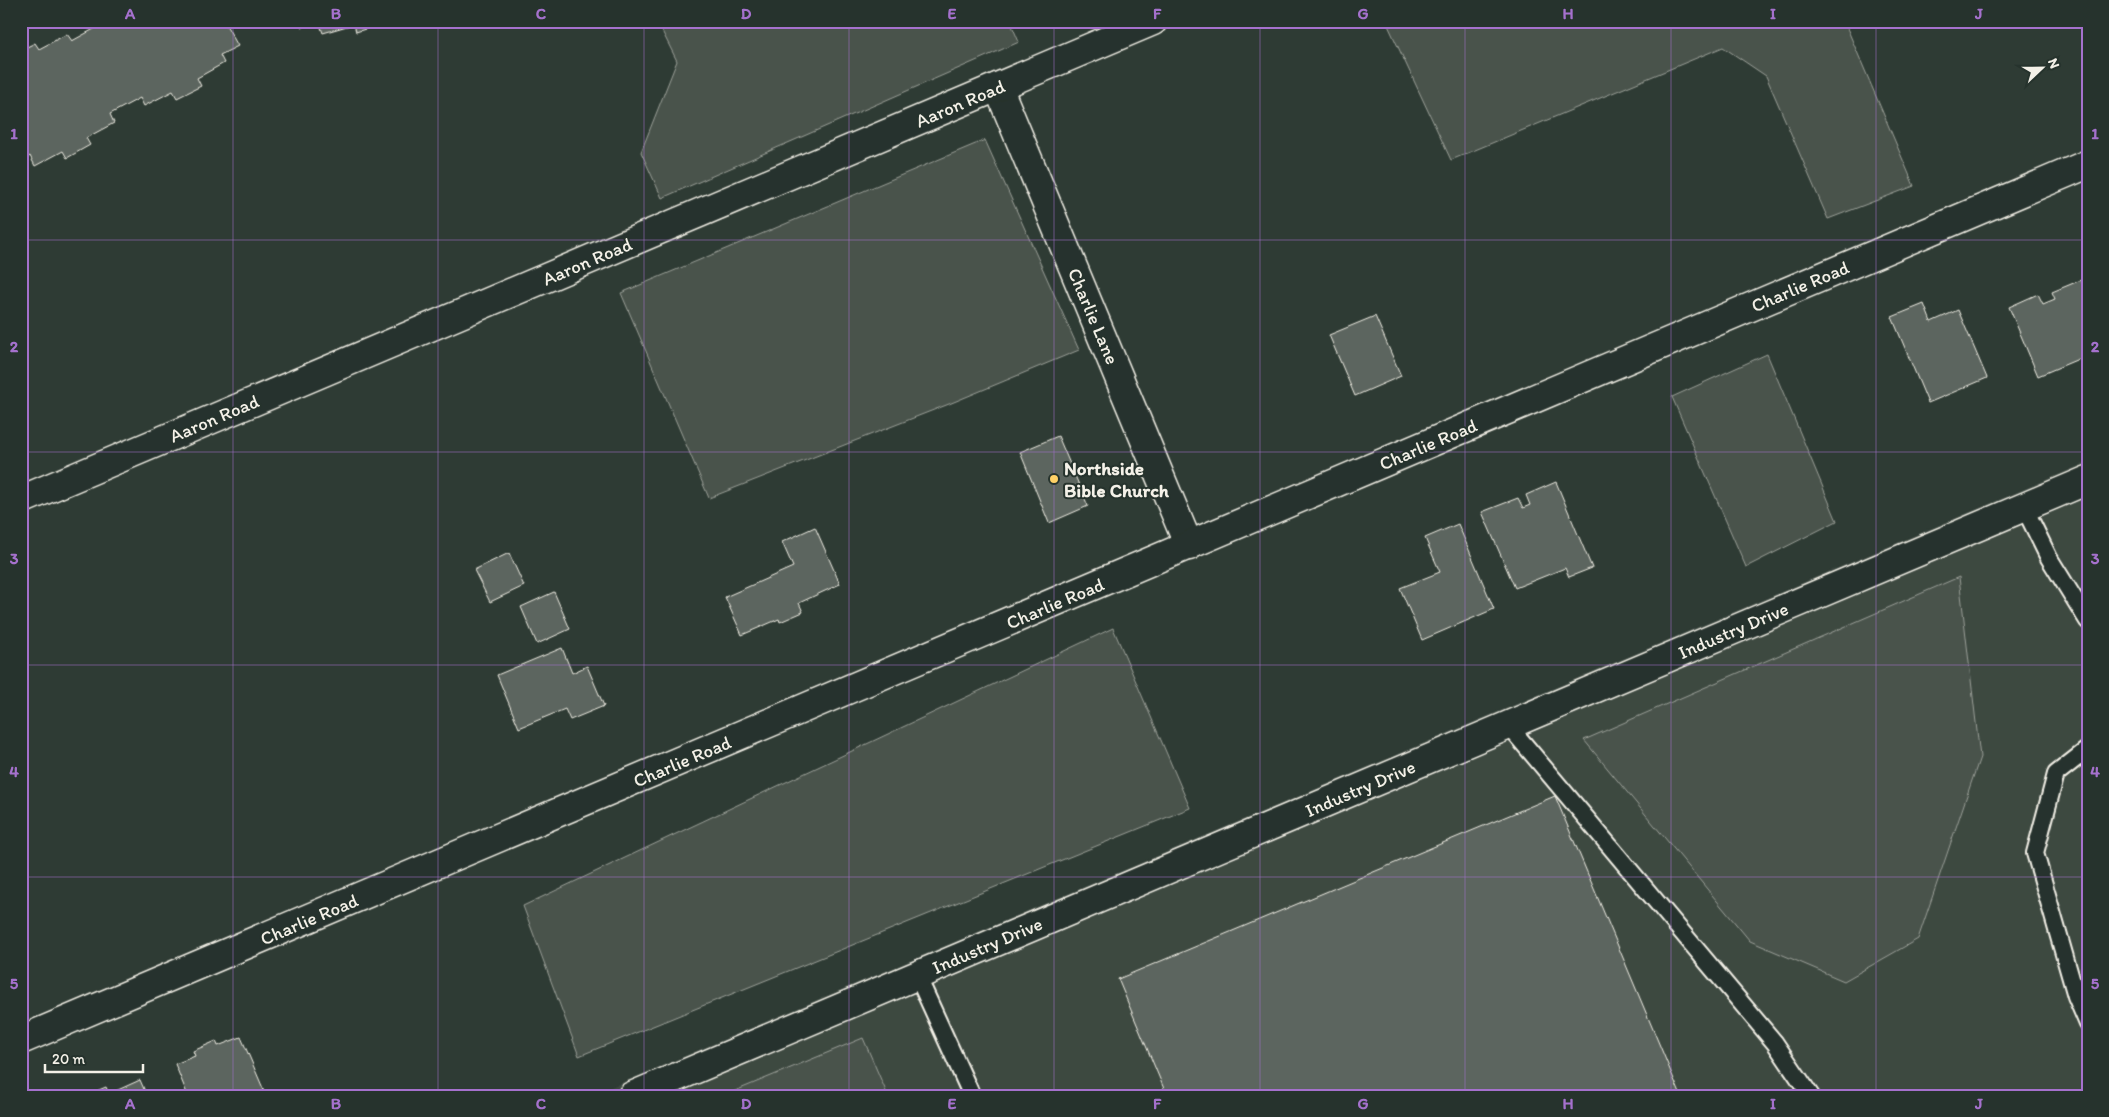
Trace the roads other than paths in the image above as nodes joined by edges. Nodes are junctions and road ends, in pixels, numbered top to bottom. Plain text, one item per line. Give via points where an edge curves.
1 (1153, 21) edge
2 (998, 87) junction
3 (2088, 164) edge
4 (2088, 480) edge
5 (21, 500) edge
6 (2024, 507) junction
7 (1189, 546) junction
8 (2088, 621) edge
9 (1508, 725) junction
10 (2088, 749) edge
11 (918, 975) junction
12 (2088, 1024) edge
13 (21, 1040) edge
14 (632, 1096) edge
15 (972, 1096) edge
16 (1811, 1096) edge

1 - 2 street, Aaron Road
2 - 5 street, Aaron Road
2 - 7 street, Charlie Lane
3 - 7 street, Charlie Road
4 - 6 street, Industry Drive
6 - 8 lane via 2049,558
6 - 9 street, Industry Drive
7 - 13 street, Charlie Road
9 - 11 street, Industry Drive
9 - 16 lane via 1775,1043
10 - 12 lane via 2056,774 2035,853 2076,996
11 - 14 street, Industry Drive
11 - 15 lane

